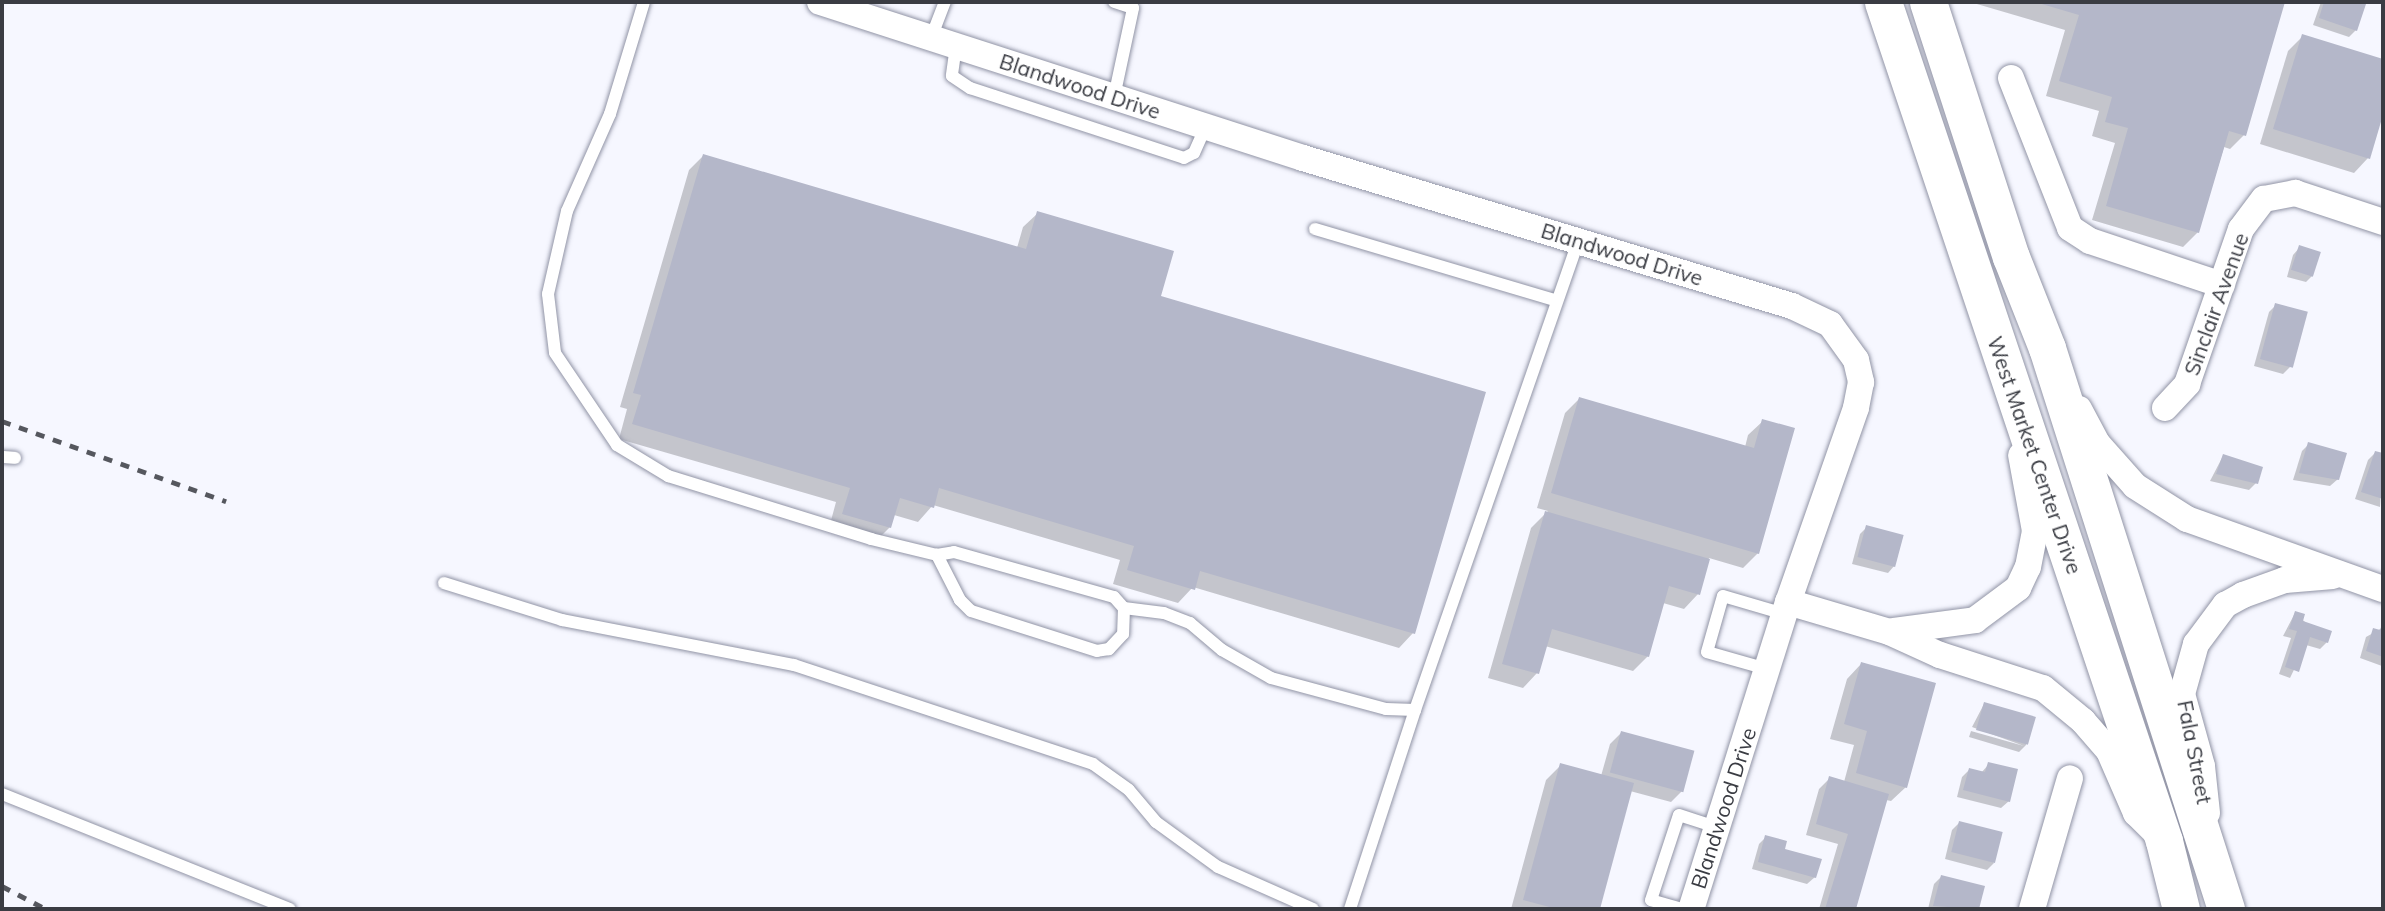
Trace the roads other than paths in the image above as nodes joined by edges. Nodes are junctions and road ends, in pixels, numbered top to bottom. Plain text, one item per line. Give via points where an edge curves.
1 (644, 2) edge
2 (820, 2) edge
3 (945, 2) edge
4 (1114, 2) edge
5 (1883, 2) edge
6 (1928, 2) edge
7 (943, 42) junction
8 (2011, 78) dead end
9 (1114, 97) junction
10 (1206, 126) junction
11 (2383, 222) edge
12 (1315, 229) dead end
13 (1577, 241) junction
14 (2222, 285) junction
15 (1554, 300) junction
16 (2047, 348) junction
17 (2004, 365) junction
18 (2165, 408) dead end
19 (937, 555) junction
20 (2348, 576) junction
21 (444, 583) dead end
22 (2383, 589) edge
23 (1124, 608) junction
24 (1786, 608) junction
25 (1889, 632) junction
26 (1767, 669) junction
27 (1415, 710) junction
28 (2070, 778) dead end
29 (2, 794) edge
30 (1717, 827) junction
31 (2164, 841) junction
32 (2213, 870) junction
33 (290, 909) edge
34 (1313, 909) edge
35 (1350, 909) edge
36 (1682, 909) edge
37 (1691, 909) edge
38 (2032, 909) edge
39 (2181, 909) edge
40 (2226, 909) edge

1 - 19 lane via 610,114 568,211 548,293 555,353 617,445 668,476
2 - 7 street, Blandwood Drive
3 - 7 lane
4 - 9 lane via 1133,8
5 - 17 main road, West Market Center Drive
6 - 16 main road, West Market Center Drive via 2011,257
7 - 9 street, Blandwood Drive
7 - 10 lane via 958,82 1184,158 1194,153
8 - 14 street via 2070,229 2090,241
9 - 10 street, Blandwood Drive
10 - 13 street, Blandwood Drive
11 - 14 street, Sinclair Avenue via 2295,193 2264,199 2241,229
12 - 15 lane
13 - 15 lane
13 - 24 street, Blandwood Drive via 1792,306 1830,324 1856,360 1861,383 1856,408
14 - 18 street, Sinclair Avenue via 2187,384
15 - 27 lane
16 - 20 street, Fala Street via 2097,443 2135,486 2188,519
16 - 32 main road, West Market Center Drive
17 - 25 street via 2035,531 2028,567 2018,588 1975,620
17 - 31 main road, West Market Center Drive
19 - 23 lane via 954,552 1104,594
19 - 23 lane via 960,600 971,611 1065,643 1109,649 1123,634
20 - 22 street, Fala Street
20 - 32 street, Fala Street via 2285,580 2243,595 2225,605 2196,644 2182,694 2202,766
21 - 34 lane via 562,620 794,665 1093,764 1129,790 1156,822 1218,867
23 - 27 lane via 1164,613 1190,623 1222,650 1271,678 1386,709
24 - 25 street
24 - 26 street, Blandwood Drive
24 - 26 lane via 1723,597 1707,652
25 - 31 street via 1940,655 2043,688 2083,721 2109,751 2136,813
26 - 30 street, Blandwood Drive
27 - 35 lane
28 - 38 street
29 - 33 lane
30 - 36 lane via 1679,815 1651,900
30 - 37 street, Blandwood Drive
31 - 39 main road, West Market Center Drive
32 - 40 main road, West Market Center Drive

